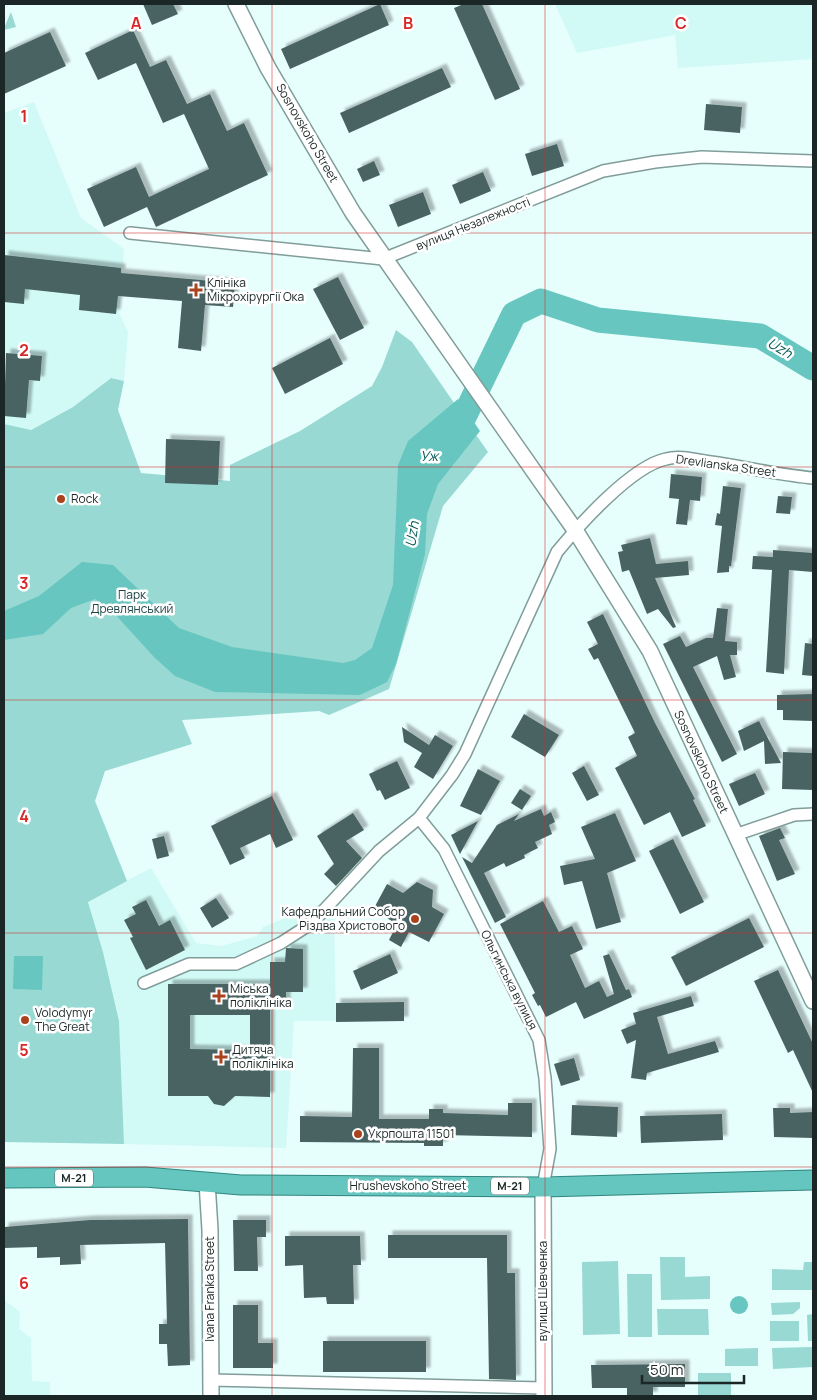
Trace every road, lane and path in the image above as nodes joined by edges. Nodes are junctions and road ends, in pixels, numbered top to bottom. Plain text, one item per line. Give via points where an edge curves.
1 (236, 4) edge
2 (813, 161) edge
3 (130, 233) dead end
4 (384, 259) junction
5 (813, 478) edge
6 (575, 530) junction
7 (813, 814) edge
8 (419, 818) junction
9 (735, 835) junction
10 (144, 983) dead end
11 (813, 1001) edge
12 (4, 1178) edge
13 (813, 1180) edge
14 (207, 1182) junction
15 (543, 1187) junction
16 (210, 1380) junction
17 (544, 1392) edge
18 (211, 1396) edge

1 - 4 street, Sosnovskoho Street via 268,68 353,213
2 - 4 street, вулиця Незалежності via 702,157 603,171
3 - 4 street, вулиця Незалежності
4 - 6 street, Sosnovskoho Street
5 - 6 street, Drevlianska Street via 667,458 647,466 626,481
6 - 8 street via 557,552 465,754
6 - 9 street, Sosnovskoho Street via 650,651
7 - 9 street via 794,815
8 - 10 street via 379,851 312,923 281,943 236,964 189,964
8 - 15 street, Ольгинська вулиця via 444,849 539,1040 550,1149
9 - 11 street, Sosnovskoho Street
12 - 14 highway, Hrushevskoho Street / М-21 via 145,1177
13 - 15 highway, Hrushevskoho Street / М-21
14 - 15 highway, Hrushevskoho Street / М-21
14 - 16 street, Ivana Franka Street
15 - 17 street, вулиця Шевченка
16 - 17 street
16 - 18 street, Ivana Franka Street

